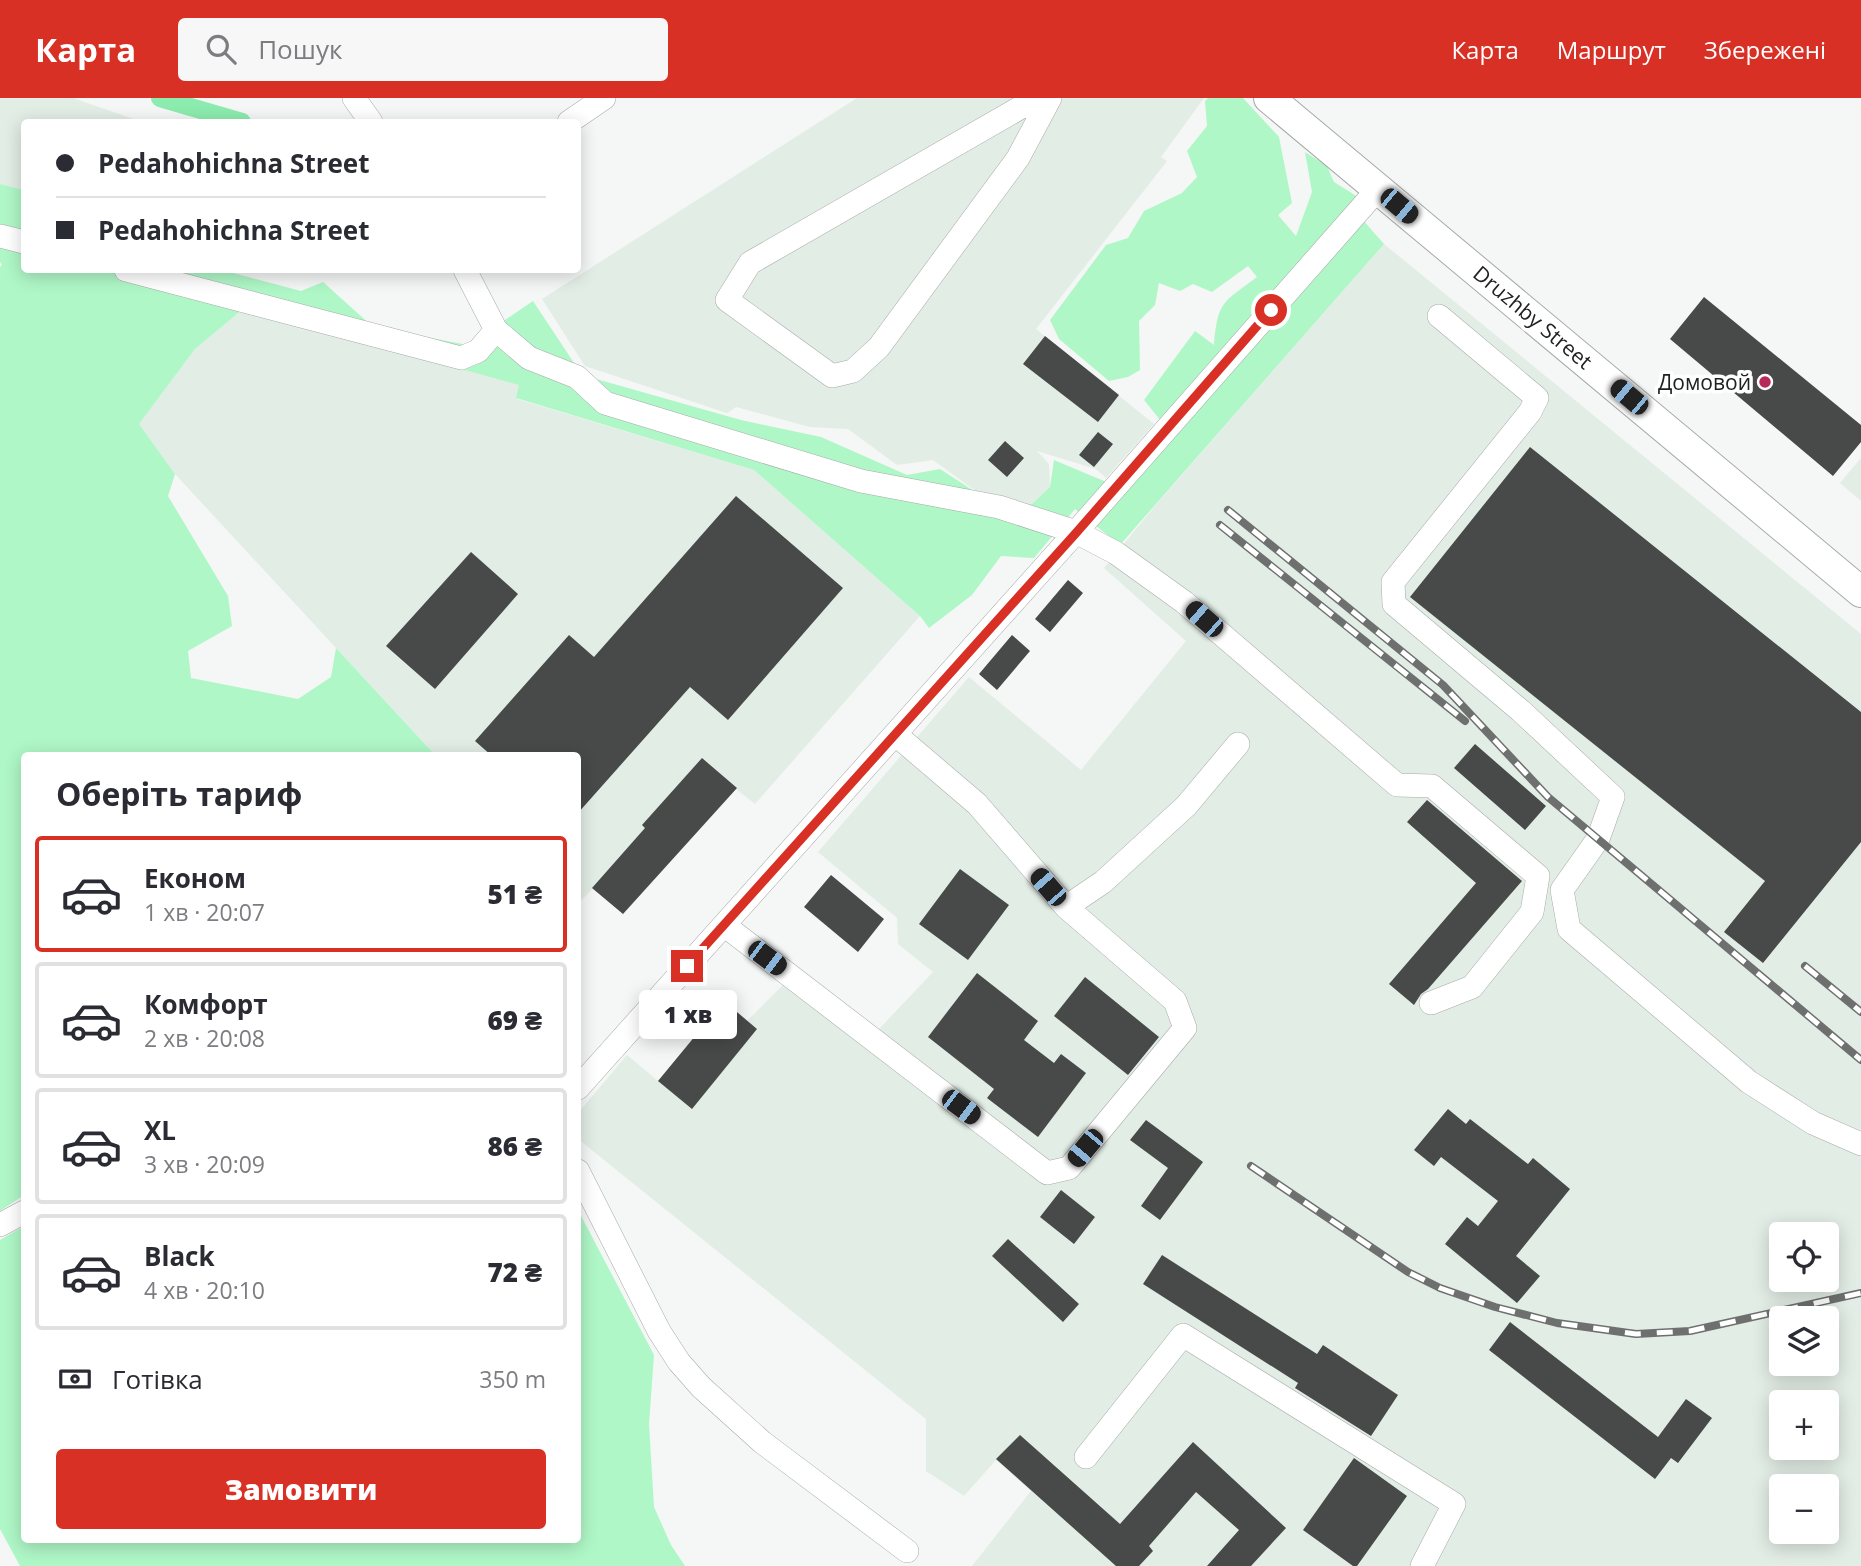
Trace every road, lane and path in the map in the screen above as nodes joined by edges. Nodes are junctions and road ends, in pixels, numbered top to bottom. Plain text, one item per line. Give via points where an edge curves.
1 (354, 98) edge
2 (604, 98) edge
3 (1037, 98) edge
4 (1050, 98) edge
5 (1269, 98) edge
6 (369, 119) edge
7 (573, 119) edge
8 (1378, 189) junction
9 (0, 236) edge
10 (21, 241) edge
11 (137, 273) edge
12 (467, 273) edge
13 (1439, 316) dead end
14 (496, 330) junction
15 (1076, 533) junction
16 (1861, 592) edge
17 (895, 734) junction
18 (1238, 744) dead end
19 (1066, 907) junction
20 (724, 925) junction
21 (1431, 1003) dead end
22 (581, 1085) edge
23 (1861, 1144) edge
24 (581, 1177) edge
25 (21, 1214) edge
26 (0, 1225) edge
27 (1086, 1457) dead end
28 (907, 1551) dead end
29 (1422, 1566) edge

1 - 6 street
2 - 7 street
3 - 4 street via 750,263 727,300 832,376 853,371 879,347 1018,158
5 - 8 main road, Druzhby Street
8 - 15 street
8 - 16 main road, Druzhby Street
9 - 10 street
11 - 14 street via 461,358 478,351
12 - 14 street
13 - 23 street via 1537,398 1394,582 1394,604 1614,797 1598,839 1562,890 1569,929 1749,1082 1813,1123
14 - 15 street via 529,358 577,377 605,402 861,481 999,507
15 - 17 street
15 - 21 street via 1116,553 1184,602 1397,785 1432,786 1538,876 1532,912 1472,987
17 - 19 street via 977,804
17 - 20 street
18 - 19 street via 1186,806 1102,882
19 - 20 street via 1175,1001 1185,1028 1069,1168 1047,1173
20 - 22 street
24 - 28 street via 679,1362 762,1442
25 - 26 street
27 - 29 street via 1183,1335 1454,1504

